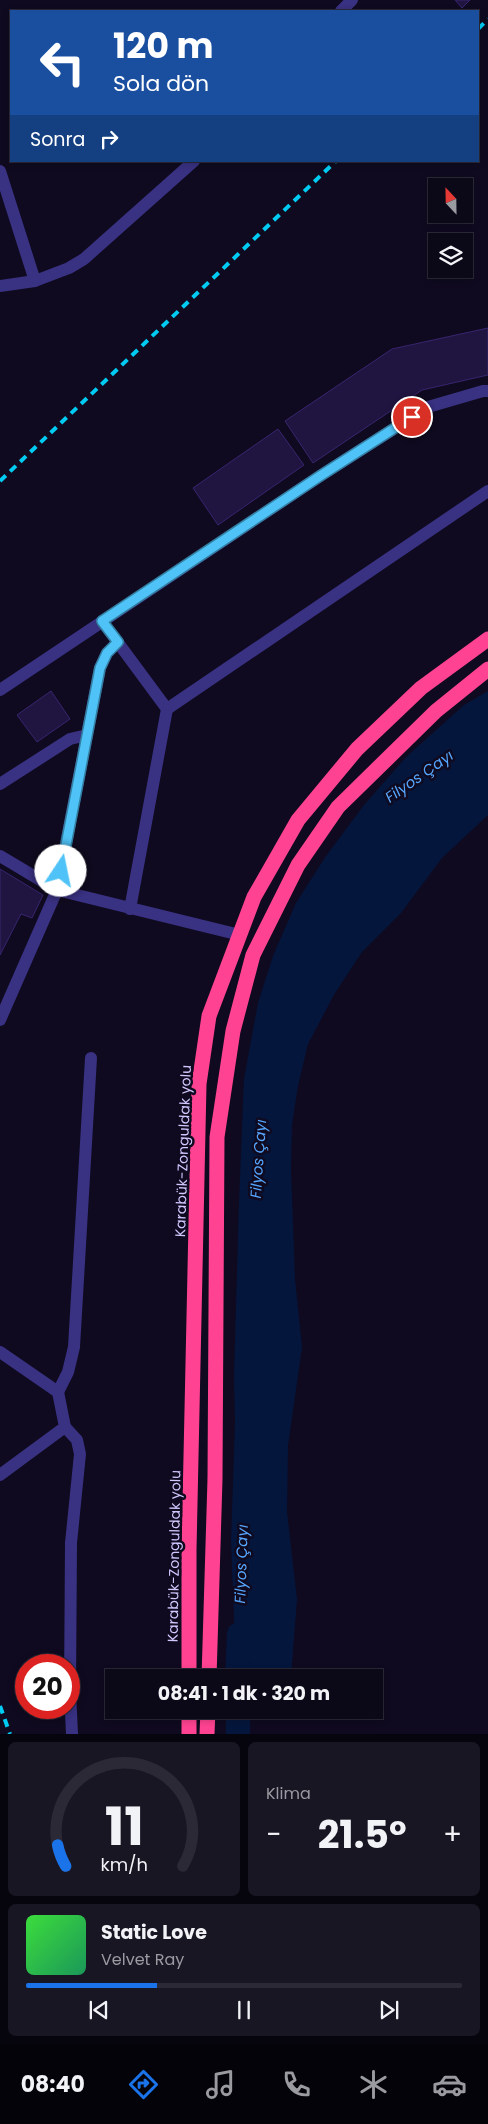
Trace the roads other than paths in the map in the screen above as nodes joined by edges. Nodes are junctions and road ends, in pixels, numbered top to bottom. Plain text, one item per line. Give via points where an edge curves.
1 (352, 0) edge
2 (342, 10) edge
3 (193, 162) edge
4 (0, 171) edge
5 (35, 281) junction
6 (0, 286) edge
7 (488, 391) edge
8 (488, 491) edge
9 (102, 621) junction
10 (488, 639) edge
11 (118, 642) junction
12 (488, 670) edge
13 (0, 690) edge
14 (167, 709) junction
15 (87, 735) junction
16 (0, 784) edge
17 (0, 856) edge
18 (57, 890) junction
19 (130, 909) junction
20 (240, 935) junction
21 (0, 1020) edge
22 (91, 1058) dead end
23 (0, 1352) edge
24 (58, 1392) junction
25 (65, 1426) junction
26 (0, 1475) edge
27 (189, 1669) edge
28 (209, 1669) edge
29 (189, 1719) edge
30 (208, 1719) edge
31 (72, 1734) edge
32 (189, 1734) edge
33 (207, 1734) edge

1 - 2 street
3 - 5 street via 84,259
4 - 5 street
5 - 6 street
7 - 9 street via 428,407
8 - 14 street
9 - 11 street
9 - 13 street
10 - 20 highway, Karabük-Zonguldak yolu via 422,688 339,770 298,820 254,897
11 - 14 street
11 - 15 street via 107,653 100,668
12 - 28 highway via 436,711 338,807 298,865 253,955 233,1030 216,1137 215,1479
14 - 19 street
15 - 16 street via 70,739
15 - 18 street
17 - 18 street
18 - 19 street
18 - 21 street
19 - 20 street
20 - 27 highway, Karabük-Zonguldak yolu via 209,1016 199,1084
22 - 24 street via 74,1346 68,1372
23 - 24 street
24 - 25 street
25 - 26 street
25 - 31 street via 77,1440 80,1454 71,1543
29 - 32 highway
30 - 33 highway

